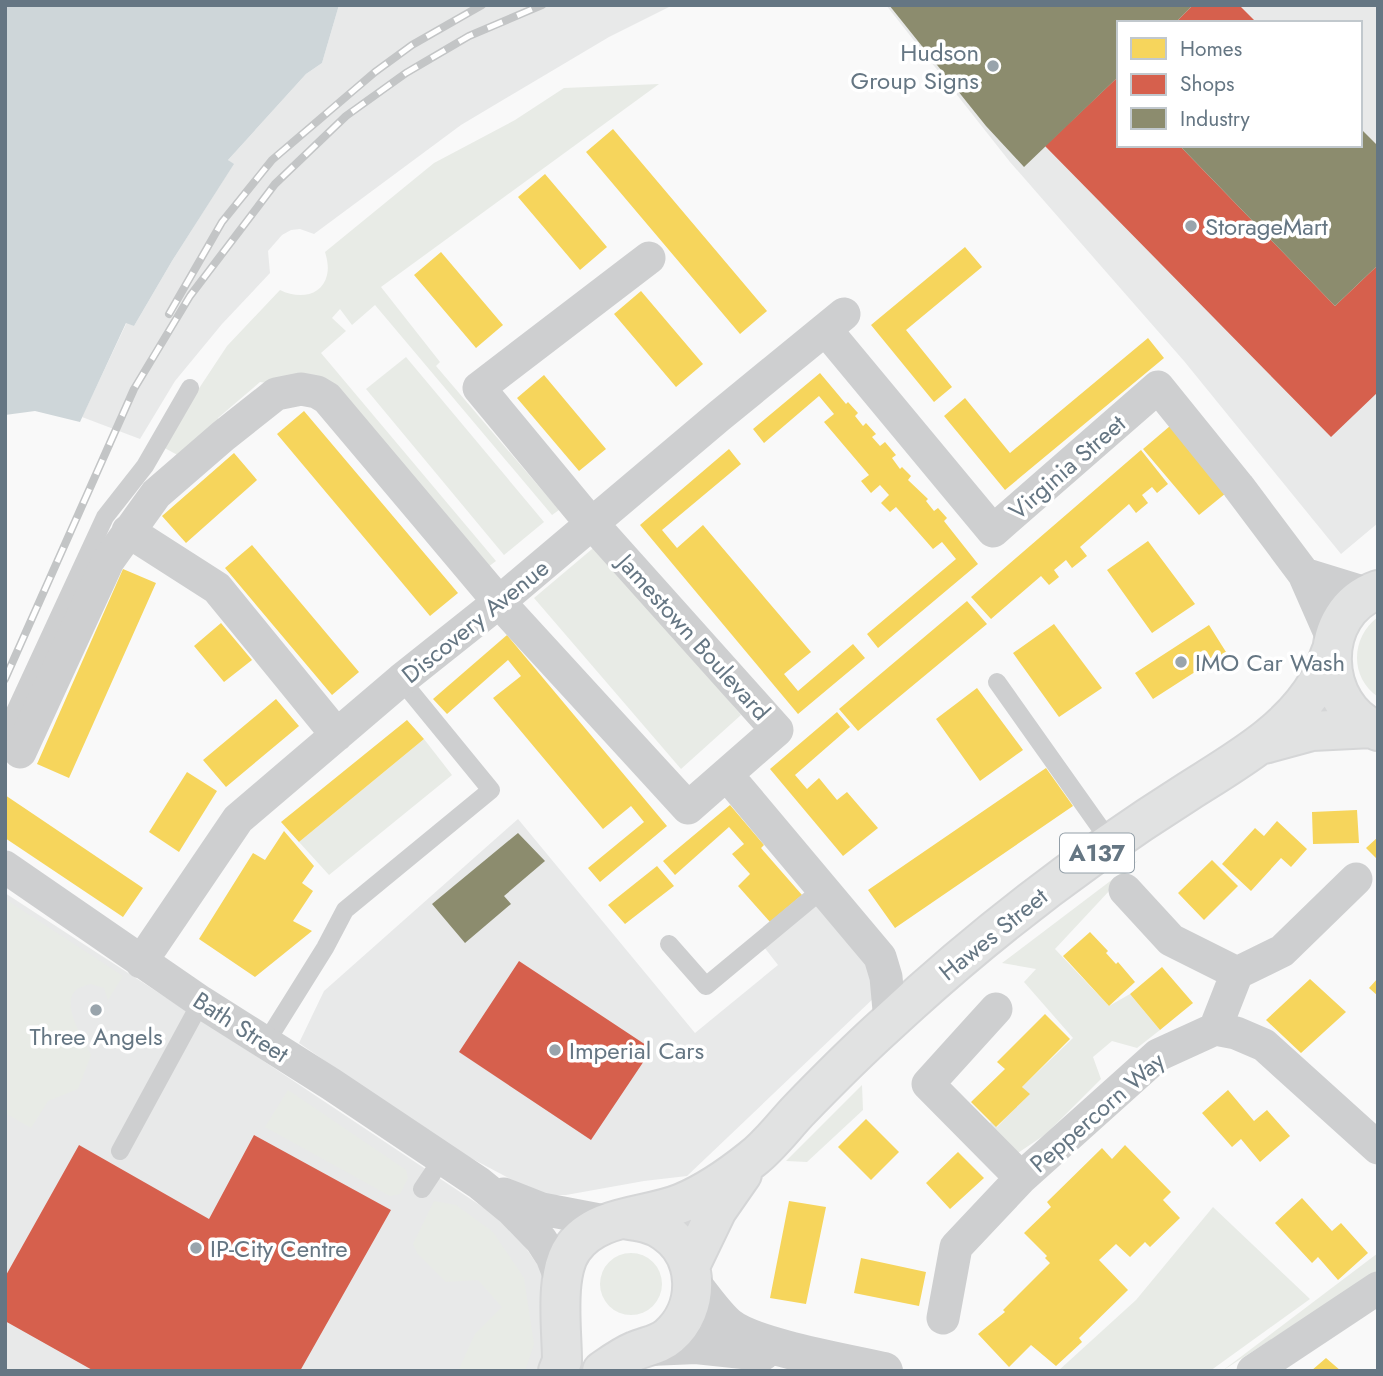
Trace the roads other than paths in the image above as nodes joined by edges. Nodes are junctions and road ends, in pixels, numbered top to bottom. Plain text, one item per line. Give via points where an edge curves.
1 (649, 258) dead end
2 (835, 322) joint
3 (190, 388) dead end
4 (593, 524) junction
5 (128, 531) junction
6 (1304, 574) junction
7 (1373, 592) edge
8 (499, 602) junction
9 (1332, 646) junction
10 (401, 680) junction
11 (997, 681) dead end
12 (1375, 729) edge
13 (337, 735) junction
14 (13, 742) edge
15 (1262, 744) junction
16 (727, 775) junction
17 (1111, 843) junction
18 (5, 867) edge
19 (1356, 879) dead end
20 (824, 888) junction
21 (1125, 890) dead end
22 (669, 944) dead end
23 (880, 957) junction
24 (141, 962) junction
25 (1237, 973) junction
26 (943, 974) junction
27 (201, 1002) junction
28 (996, 1009) dead end
29 (890, 1021) junction
30 (1215, 1029) junction
31 (265, 1044) junction
32 (1378, 1148) edge
33 (120, 1152) dead end
34 (442, 1159) junction
35 (753, 1159) junction
36 (1021, 1178) junction
37 (479, 1183) junction
38 (422, 1189) dead end
39 (617, 1221) junction
40 (691, 1275) junction
41 (1378, 1288) edge
42 (561, 1289) junction
43 (943, 1318) dead end
44 (643, 1349) junction
45 (827, 1358) junction
46 (558, 1371) edge
47 (602, 1371) edge
48 (884, 1371) edge
49 (1253, 1371) edge

1 - 4 street via 479,388
2 - 4 street, Discovery Avenue
2 - 6 street, Virginia Street via 993,531 1157,387
3 - 14 lane via 145,466 105,517
4 - 8 street, Discovery Avenue
4 - 16 street, Jamestown Boulevard via 777,730
5 - 8 street via 156,494 276,394 301,389 317,392 327,398
5 - 13 street via 217,588
5 - 14 street
6 - 7 street
6 - 9 street
7 - 9 main road, A137 via 1343,618
8 - 10 street, Discovery Avenue
8 - 16 street, Jamestown Boulevard via 688,808
9 - 12 main road, A137 via 1332,674 1340,696 1353,715
9 - 15 main road, Hawes Street / A137 via 1319,680 1304,702
10 - 13 street, Discovery Avenue
10 - 31 lane via 491,790 345,910
11 - 17 lane
12 - 15 main road, Hawes Street / A137 via 1312,731
13 - 24 street, Discovery Avenue via 238,819
15 - 17 main road, Hawes Street / A137
16 - 20 street
17 - 26 main road, Hawes Street / A137
18 - 24 street, Bath Street
19 - 25 street via 1282,951
20 - 22 lane via 706,986
20 - 23 street
21 - 25 street via 1171,940
23 - 26 street via 909,970
23 - 29 street
24 - 27 street, Bath Street
25 - 30 street
26 - 29 main road, Hawes Street / A137
27 - 31 street, Bath Street
27 - 33 lane
28 - 36 street via 928,1084
29 - 35 main road, Hawes Street / A137
30 - 32 street via 1236,1032 1264,1045
30 - 36 street, Peppercorn Way via 1157,1055
31 - 34 street, Bath Street
34 - 37 street, Bath Street
34 - 38 lane
35 - 39 main road, Hawes Street / A137 via 684,1202
35 - 40 main road, Hawes Street / A137 via 718,1209
36 - 43 street, Peppercorn Way via 956,1247
37 - 39 street, Bath Street via 542,1209
37 - 42 street, Bath Street via 541,1240 552,1257
39 - 40 main road via 645,1222 665,1231 680,1246
39 - 42 main road, Hawes Street / A137 via 595,1228 571,1250
40 - 44 main road, Hawes Street / A137 via 690,1304 681,1322 668,1337
40 - 45 street via 729,1326 757,1339
41 - 49 street
42 - 44 main road via 571,1320 588,1339 611,1349
42 - 46 main road, Hawes Street / A137 via 562,1361
44 - 45 street via 696,1345
44 - 47 main road, Hawes Street / A137
45 - 48 street

